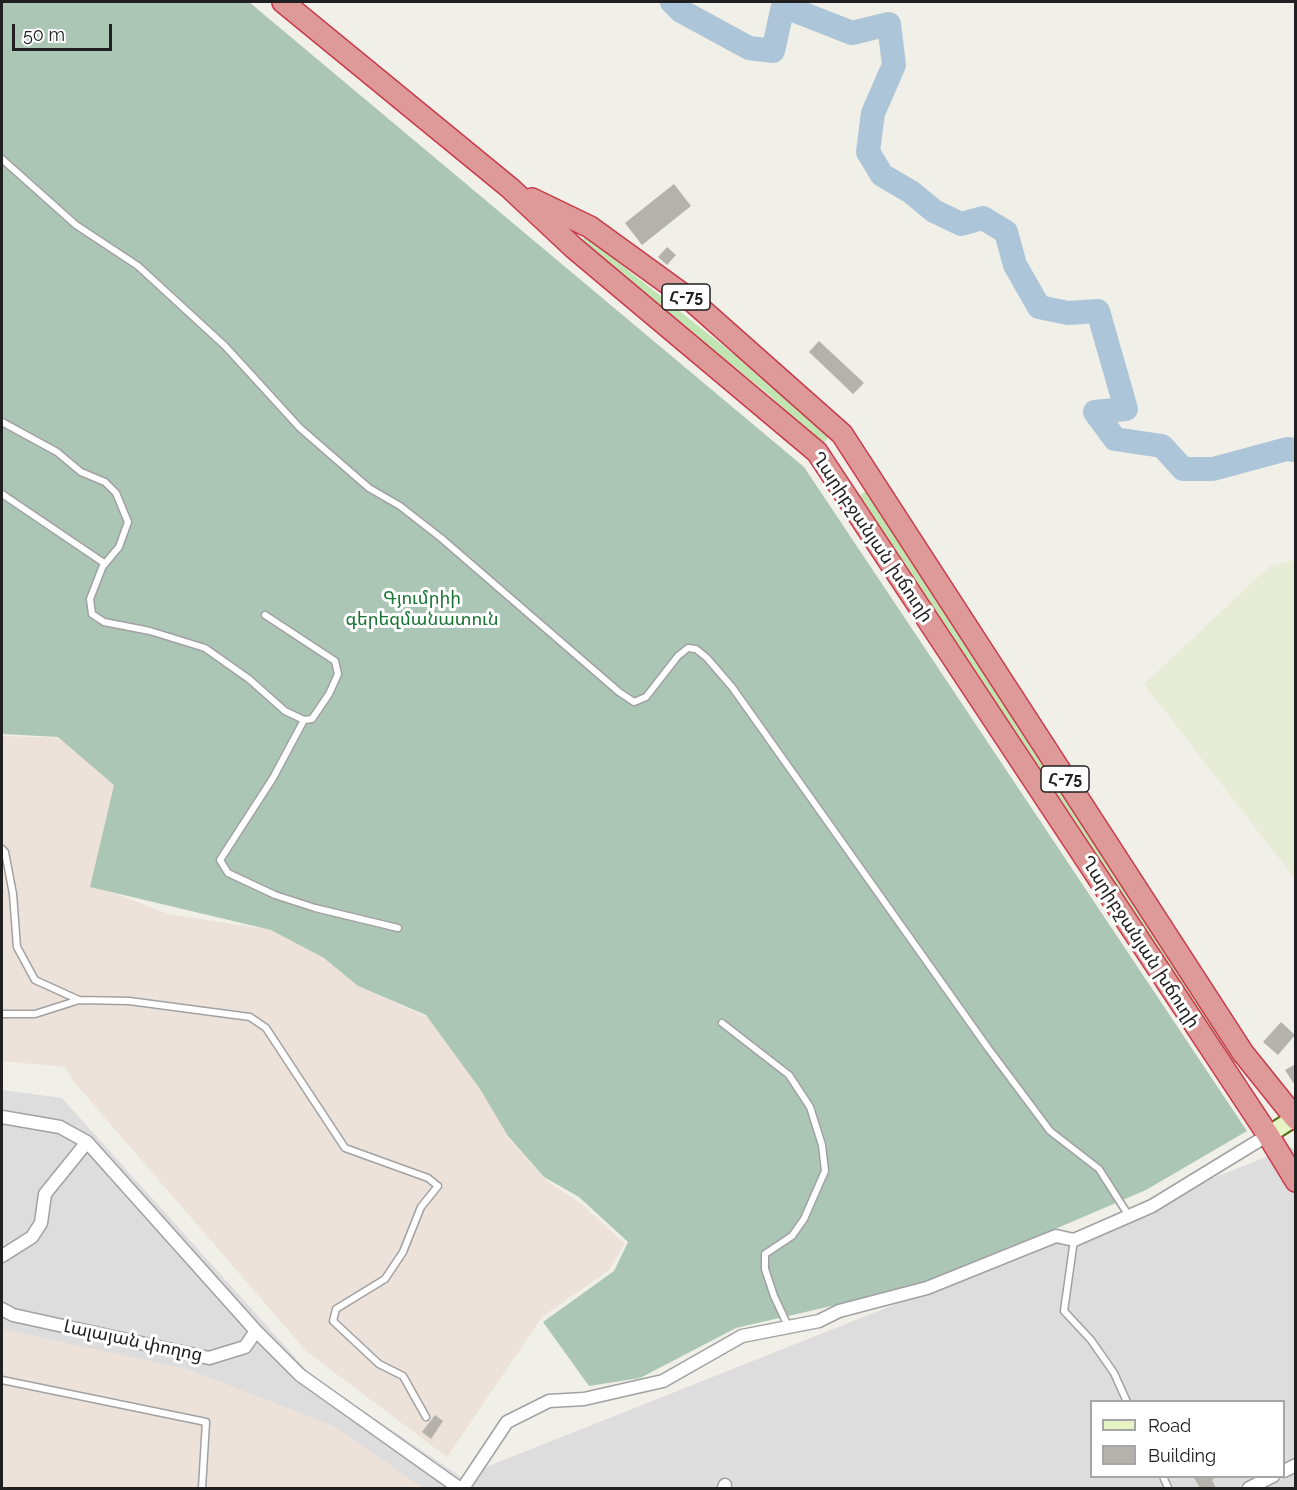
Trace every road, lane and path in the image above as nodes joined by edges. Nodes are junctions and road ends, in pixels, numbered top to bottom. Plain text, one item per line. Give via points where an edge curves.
1 (283, 2) edge
2 (2, 159) edge
3 (510, 188) junction
4 (2, 422) edge
5 (842, 434) junction
6 (820, 457) junction
7 (2, 494) edge
8 (103, 566) junction
9 (265, 615) dead end
10 (304, 720) junction
11 (2, 849) edge
12 (398, 928) dead end
13 (79, 1000) junction
14 (2, 1014) edge
15 (722, 1023) dead end
16 (2, 1117) edge
17 (1295, 1118) edge
18 (1268, 1134) junction
19 (87, 1142) junction
20 (1296, 1182) edge
21 (1130, 1217) junction
22 (1074, 1240) junction
23 (2, 1256) edge
24 (2, 1309) edge
25 (788, 1327) junction
26 (256, 1331) junction
27 (2, 1380) edge
28 (1127, 1400) edge
29 (426, 1417) dead end
30 (1269, 1478) edge
31 (202, 1488) edge
32 (459, 1488) edge
33 (463, 1488) edge
34 (1249, 1488) edge

1 - 3 highway, Հ-75
2 - 21 lane via 76,225 138,266 225,346 300,428 369,488 441,538 619,692 634,702 646,697 688,648 707,658 732,687 1050,1131 1099,1169
3 - 5 highway, Ղարիբջանյան խճուղի / Հ-75 via 590,227 692,301
3 - 6 highway, Ղարիբջանյան խճուղի / Հ-75 via 574,248
4 - 8 lane via 57,452 116,493 128,522 119,547
5 - 6 highway
5 - 17 highway, Ղարիբջանյան խճուղի / Հ-75 via 1242,1053
6 - 18 highway, Ղարիբջանյան խճուղի / Հ-75
7 - 8 lane via 76,542
8 - 10 lane via 90,599 92,614 104,622 205,648 285,711
9 - 10 lane via 335,661 339,674 329,694 312,719
10 - 12 lane via 273,778 220,860 228,873 275,895
11 - 13 lane via 13,894 17,947 35,980
13 - 14 lane via 34,1014
13 - 29 lane via 129,1000 250,1017 266,1028 345,1148 428,1178 438,1186 421,1207 403,1252 385,1279 336,1309 333,1321 379,1364 403,1376
15 - 25 lane via 789,1076 810,1107 822,1145 825,1171 804,1219 792,1236 765,1254 765,1269
16 - 19 street via 60,1127
17 - 18 main road
18 - 20 highway, Ղարիբջանյան խճուղի / Հ-75
18 - 21 street
19 - 23 street via 45,1194 41,1223 32,1237
19 - 26 street
21 - 22 street
22 - 25 street via 1056,1236 927,1288
22 - 28 lane via 1064,1311 1091,1340
24 - 26 street, Լալայան փողոց via 13,1315 209,1358 245,1347
25 - 33 street via 742,1336 663,1381 584,1399 549,1401 507,1422
26 - 32 street via 300,1375
27 - 31 lane via 206,1422
30 - 34 street

